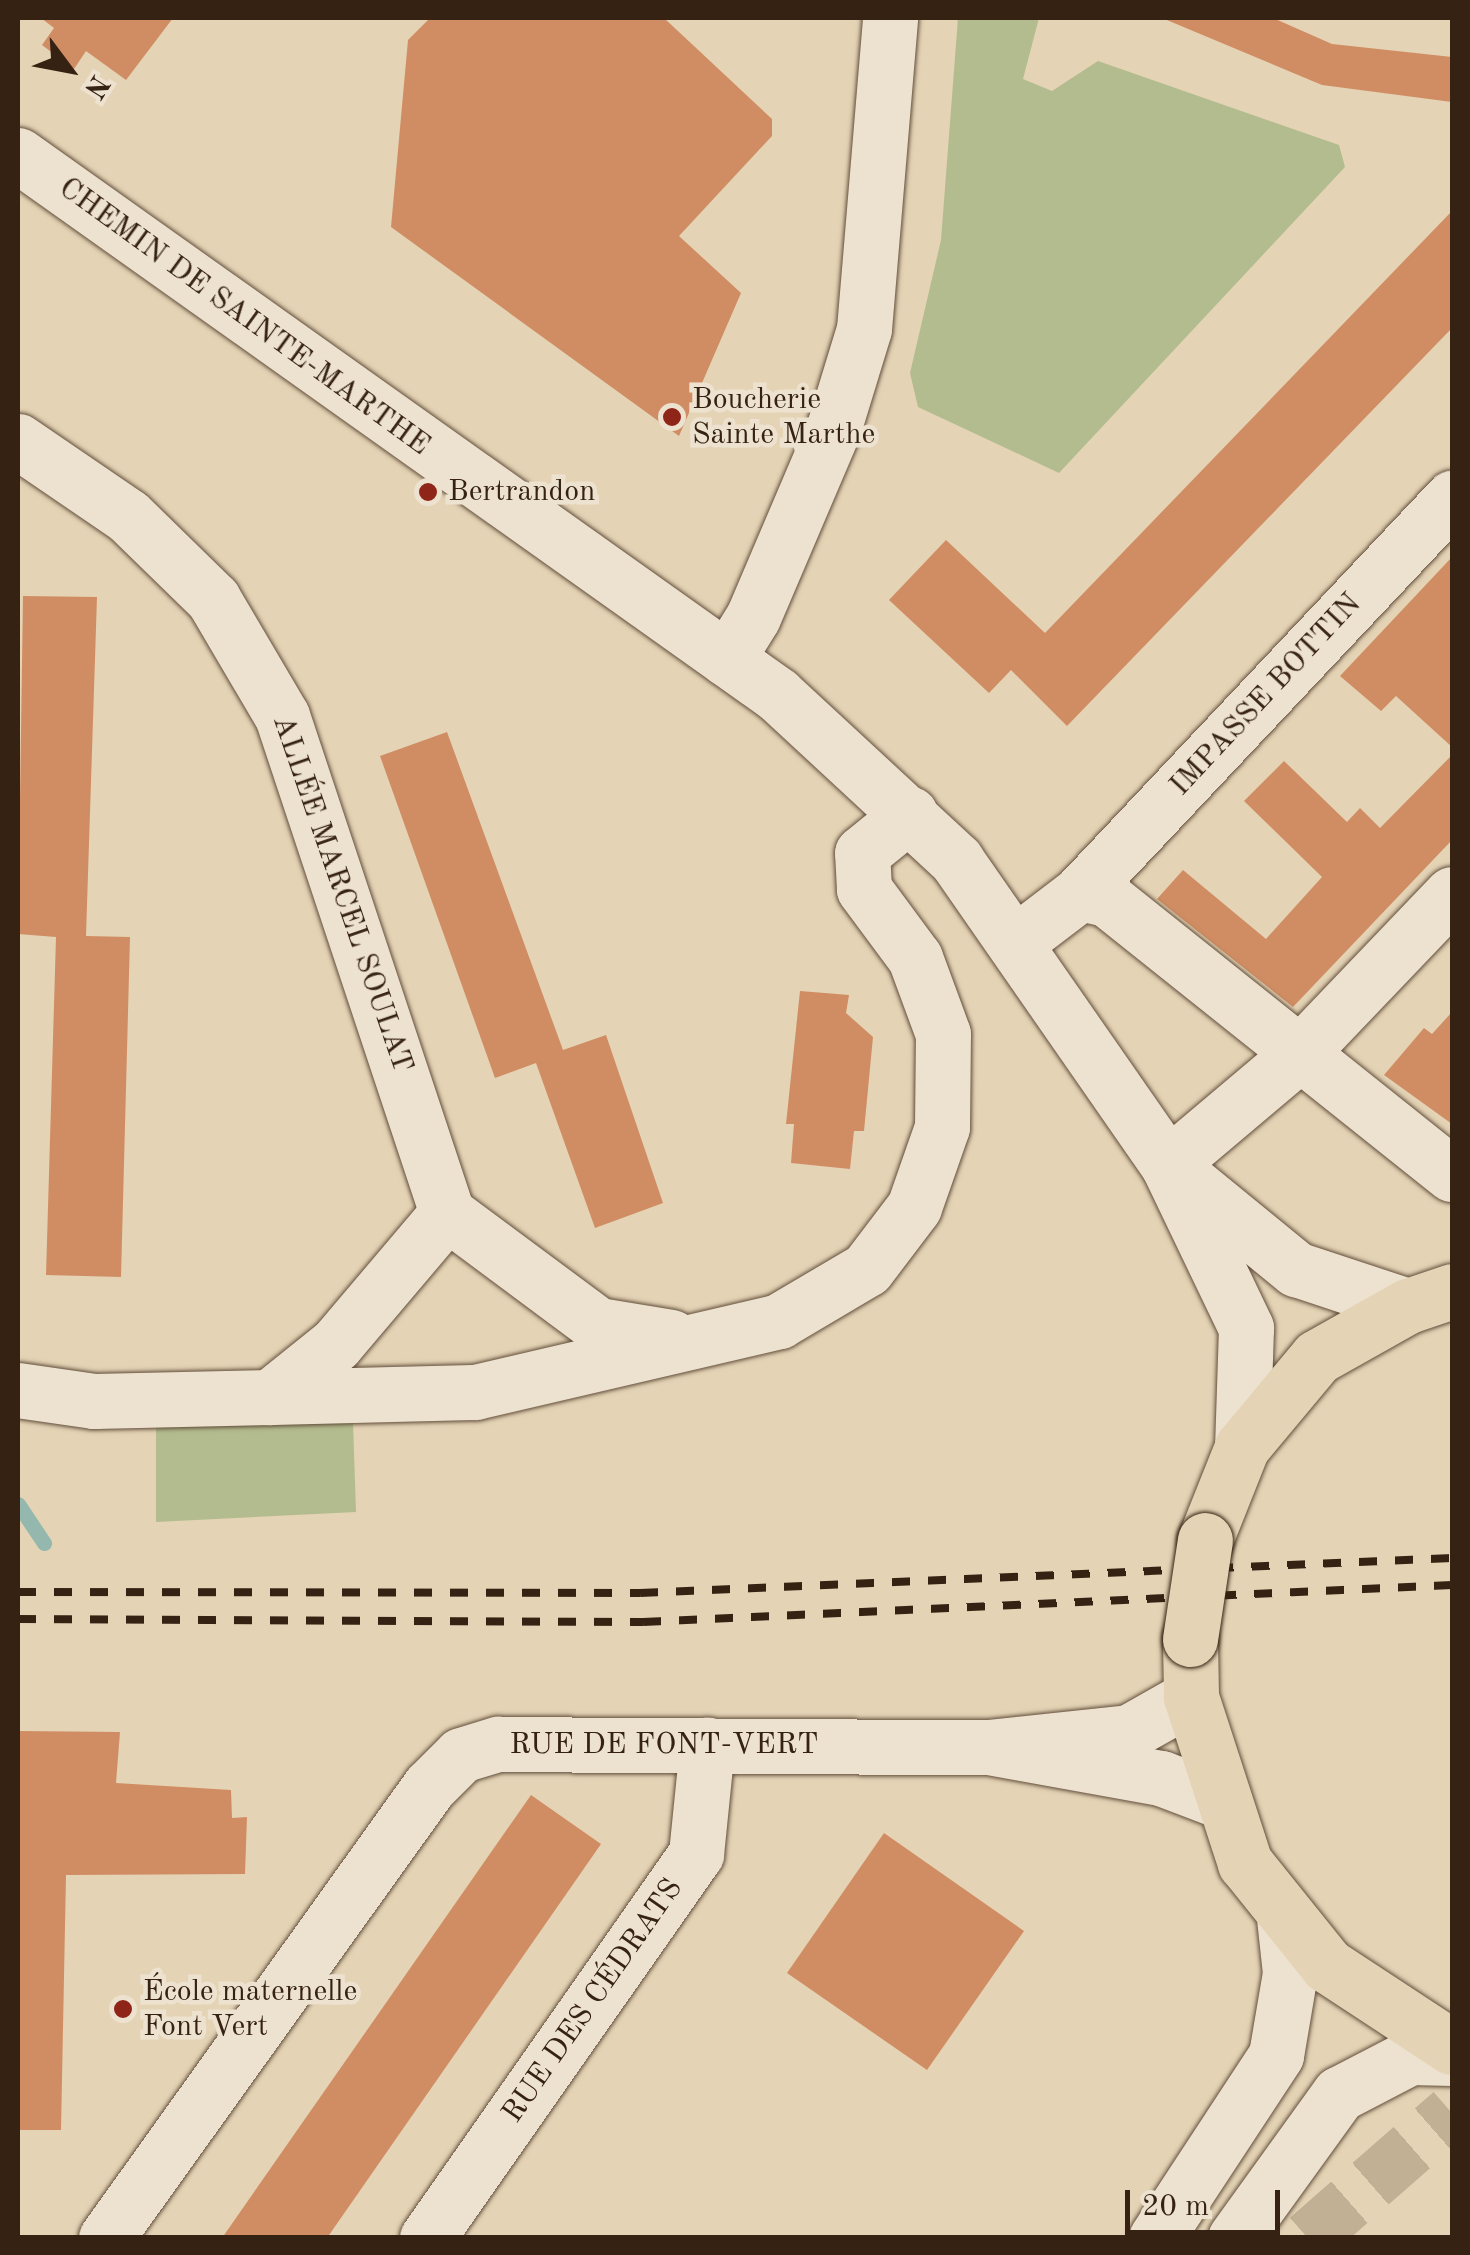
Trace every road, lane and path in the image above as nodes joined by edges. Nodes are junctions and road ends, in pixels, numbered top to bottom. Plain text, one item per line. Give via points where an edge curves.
1 (890, 18) edge
2 (18, 155) edge
3 (18, 441) edge
4 (1452, 498) edge
5 (728, 659) junction
6 (910, 814) junction
7 (1080, 893) junction
8 (1452, 894) edge
9 (1016, 942) junction
10 (1297, 1056) junction
11 (1168, 1164) junction
12 (1452, 1174) edge
13 (447, 1212) junction
14 (1430, 1298) edge
15 (698, 1341) junction
16 (18, 1390) edge
17 (270, 1396) junction
18 (1242, 1447) junction
19 (1191, 1697) junction
20 (707, 1745) junction
21 (988, 1747) junction
22 (1221, 1801) junction
23 (1284, 1918) junction
24 (1452, 2047) edge
25 (1452, 2058) edge
26 (106, 2238) edge
27 (427, 2238) edge
28 (1156, 2238) edge
29 (1235, 2238) edge

1 - 5 street via 864,329 834,427 753,617
2 - 5 street, CHEMIN DE SAINTE-MARTHE
3 - 13 street, ALLÉE MARCEL SOULAT via 128,516 213,600 282,716
4 - 7 street, IMPASSE BOTTIN
5 - 6 street, CHEMIN DE SAINTE-MARTHE via 778,695
6 - 9 street, CHEMIN DE SAINTE-MARTHE via 956,860
6 - 15 street via 862,853 864,889 916,958 943,1034 942,1127 914,1207 868,1269 779,1321
7 - 9 street
7 - 10 street via 1107,899
8 - 10 street
9 - 11 street, CHEMIN DE SAINTE-MARTHE
10 - 11 street
10 - 12 street
11 - 14 street, CHEMIN DE SAINTE-MARTHE via 1296,1269
11 - 18 street, CHEMIN DE SAINTE-MARTHE via 1246,1328
13 - 15 street via 598,1325
13 - 17 street via 336,1344
14 - 18 main road via 1318,1357
15 - 17 street via 475,1392
16 - 17 street via 94,1401
18 - 19 main road, bridge via 1204,1540 1190,1639
19 - 21 street, RUE DE FONT-VERT via 1129,1732
19 - 22 main road
20 - 21 street, RUE DE FONT-VERT
20 - 26 street, RUE DE FONT-VERT via 498,1744 460,1756 444,1769
20 - 27 street, RUE DES CÉDRATS via 696,1854
21 - 22 street, RUE DE FONT-VERT via 1162,1778
22 - 23 main road via 1245,1864
23 - 24 main road via 1328,1965
23 - 28 street via 1290,1973 1276,2055
25 - 29 street via 1410,2056 1339,2094

